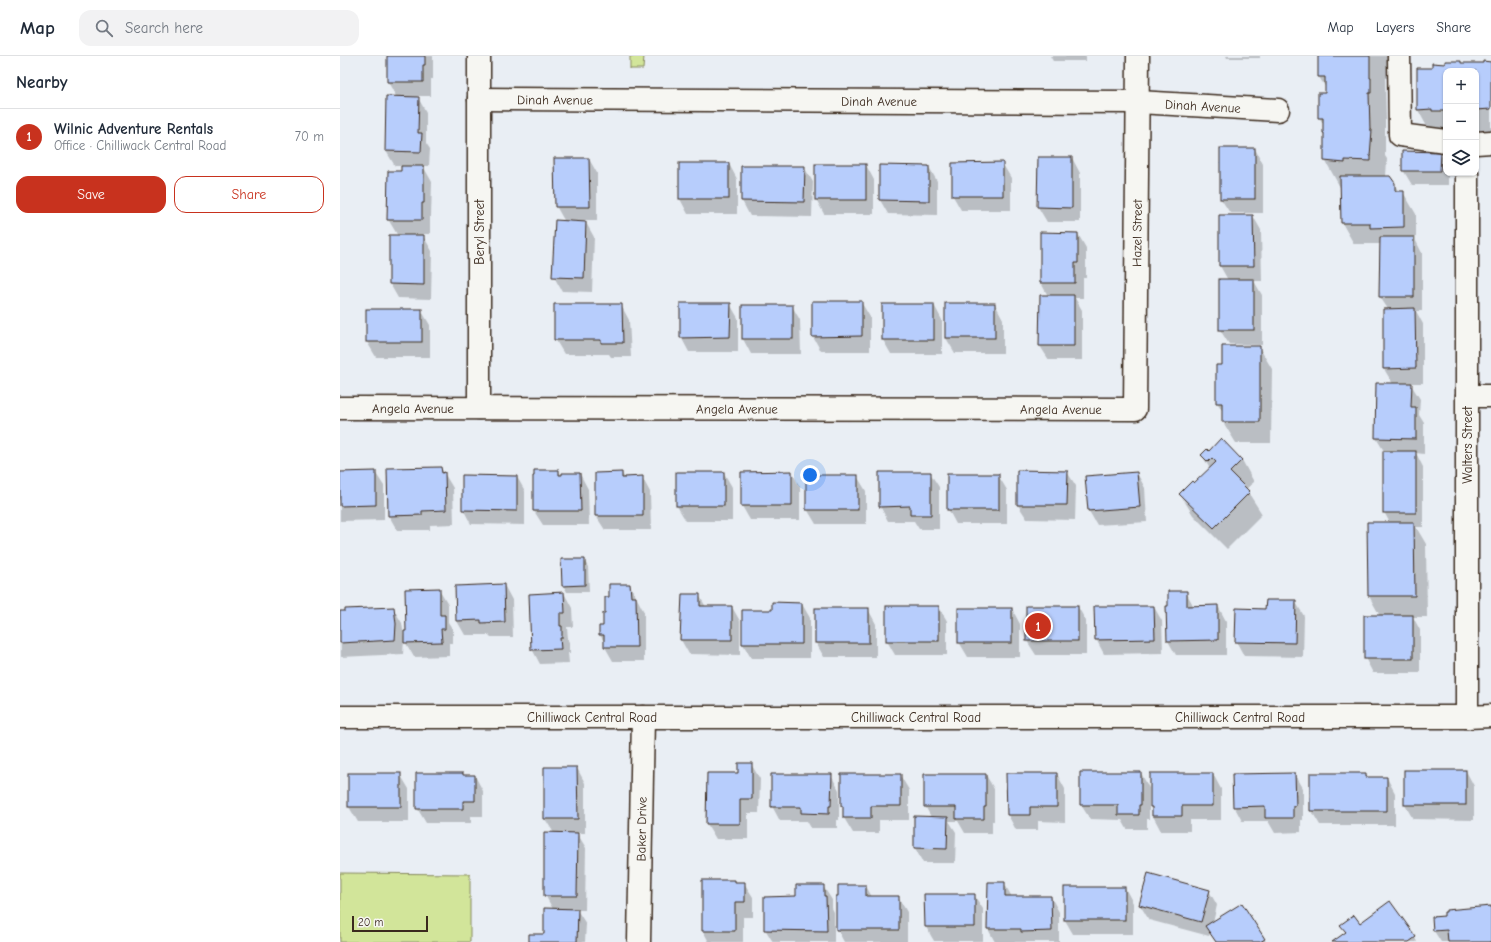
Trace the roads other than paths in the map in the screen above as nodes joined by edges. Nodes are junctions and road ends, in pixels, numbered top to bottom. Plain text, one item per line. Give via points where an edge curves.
1 (480, 56) edge
2 (1138, 56) edge
3 (1399, 56) edge
4 (480, 99) junction
5 (1138, 102) junction
6 (1278, 110) dead end
7 (1443, 141) edge
8 (1491, 142) edge
9 (1479, 143) edge
10 (1467, 176) edge
11 (1467, 396) junction
12 (1491, 396) edge
13 (340, 408) edge
14 (480, 408) junction
15 (1135, 409) joint
16 (1491, 716) edge
17 (340, 717) edge
18 (643, 717) junction
19 (1467, 717) junction
20 (639, 942) edge

1 - 4 street, Beryl Street
2 - 5 street, Hazel Street
3 - 7 street via 1400,135
4 - 5 street, Dinah Avenue
4 - 14 street, Beryl Street
5 - 6 street, Dinah Avenue
5 - 15 street, Hazel Street
8 - 9 street
10 - 11 street, Walters Street
11 - 12 street
11 - 19 street, Walters Street
13 - 14 street, Angela Avenue
14 - 15 street, Angela Avenue
16 - 19 street, Chilliwack Central Road
17 - 18 street, Chilliwack Central Road
18 - 19 street, Chilliwack Central Road
18 - 20 street, Baker Drive

